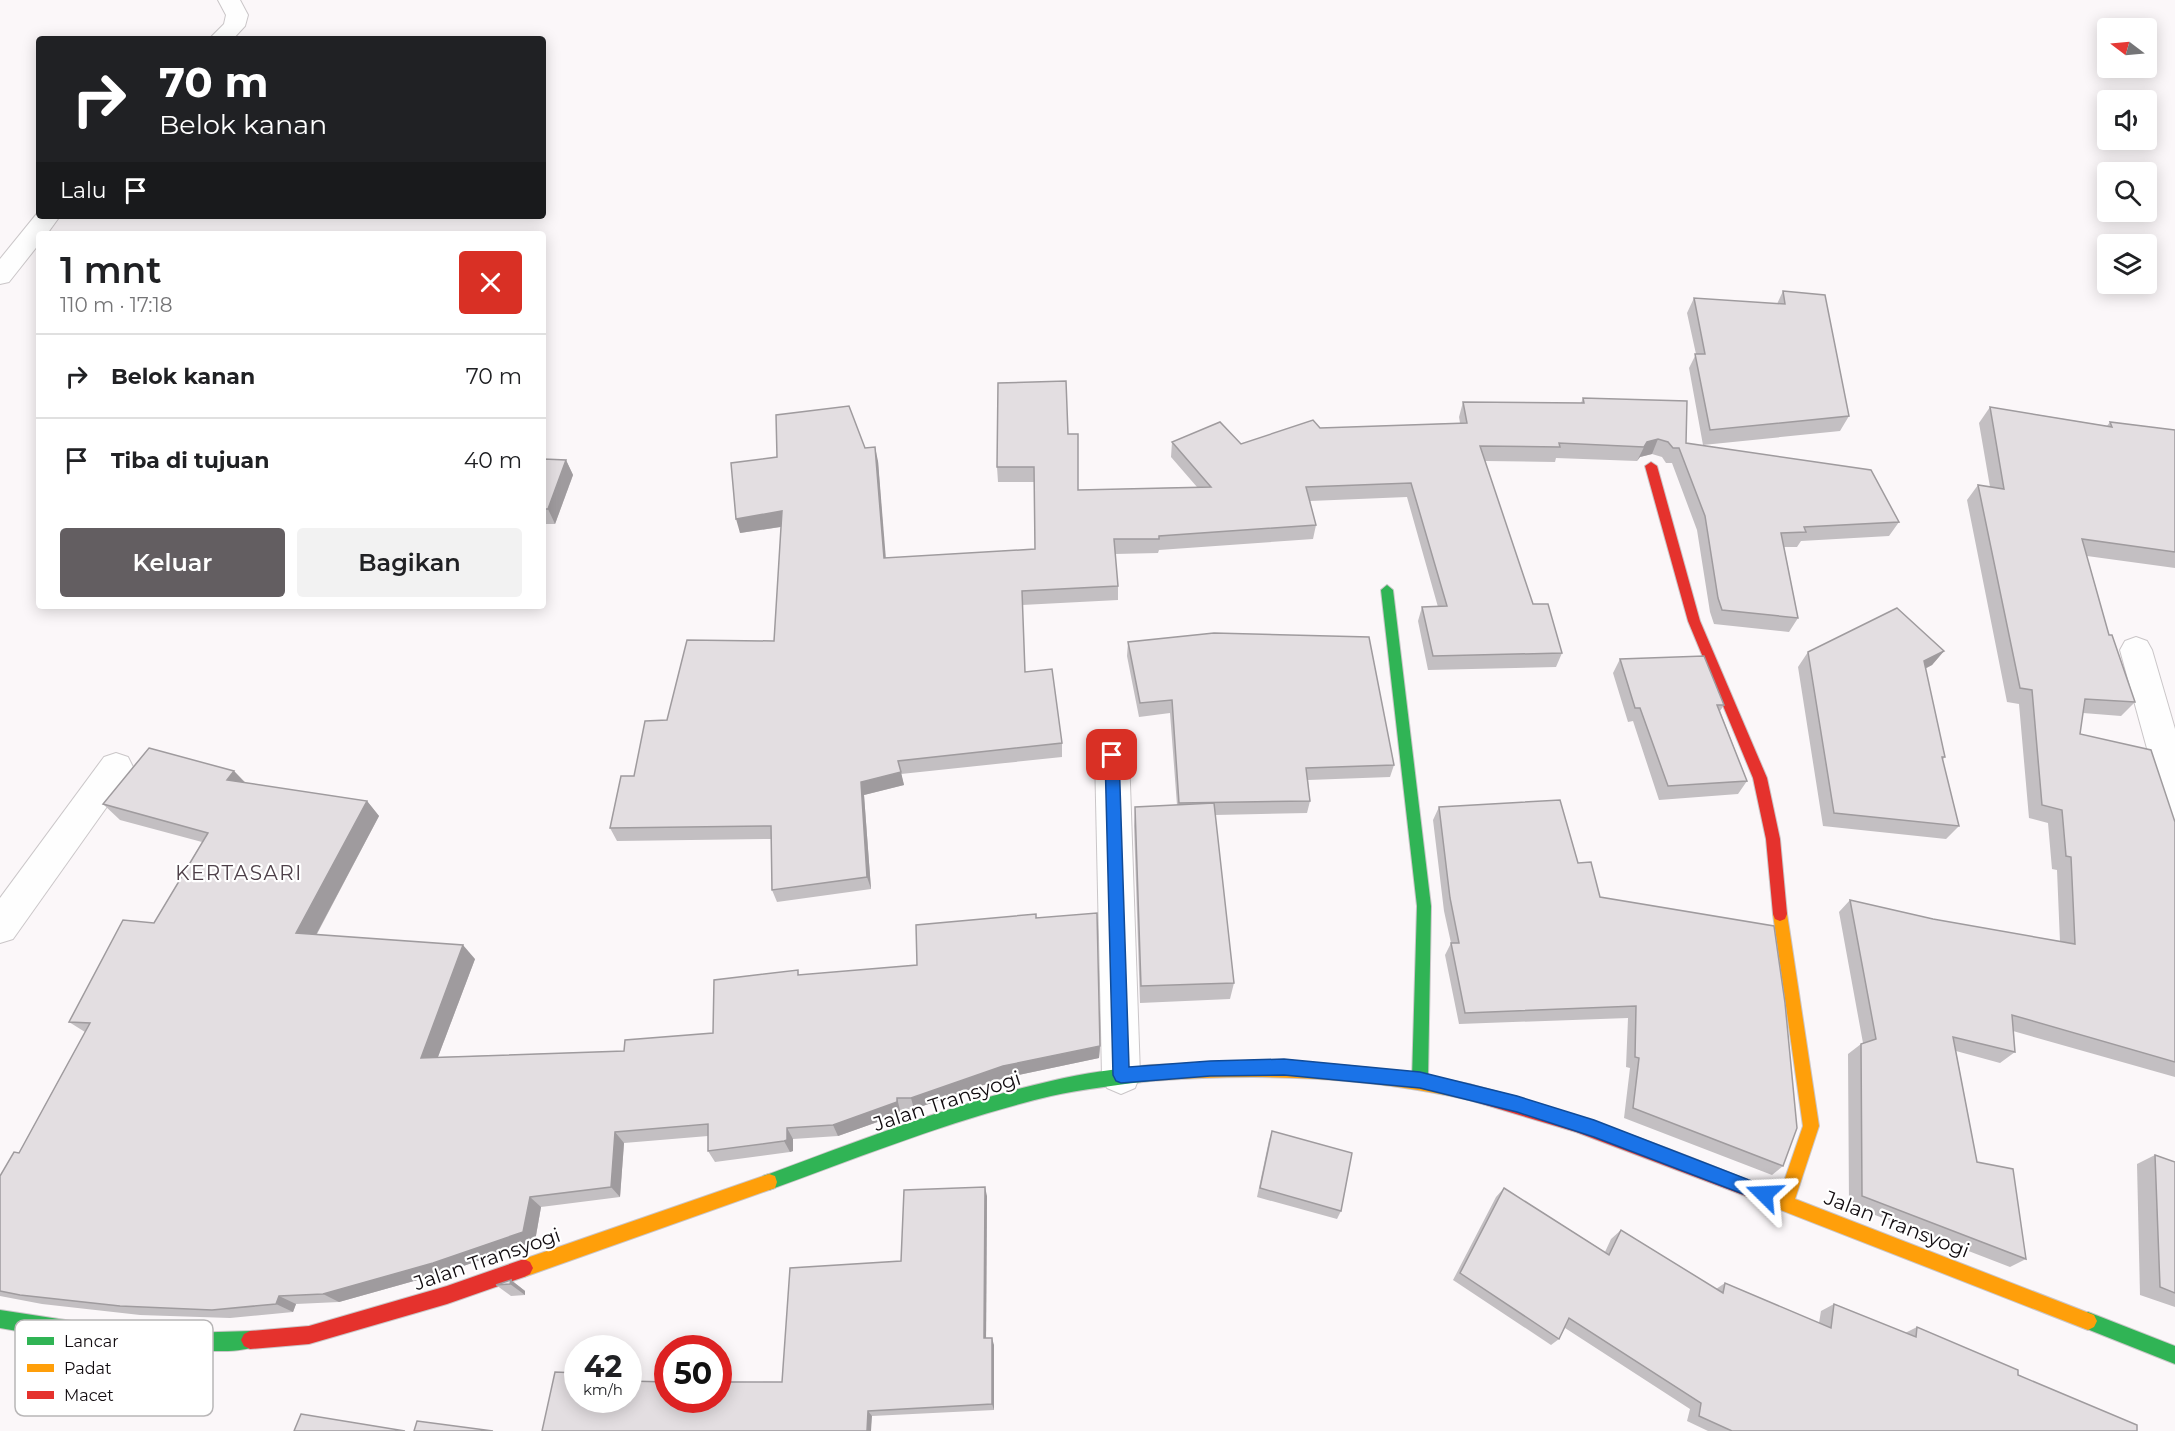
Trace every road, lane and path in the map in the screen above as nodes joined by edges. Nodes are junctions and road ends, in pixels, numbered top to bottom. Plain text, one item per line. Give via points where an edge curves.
1 (229, 0) edge
2 (223, 36) edge
3 (46, 219) edge
4 (36, 231) edge
5 (36, 231) edge
6 (0, 276) edge
7 (1651, 466) edge
8 (1387, 590) dead end
9 (2136, 650) dead end
10 (1112, 755) dead end
11 (116, 767) dead end
12 (2175, 811) edge
13 (0, 927) edge
14 (1121, 1075) junction
15 (1420, 1080) junction
16 (1785, 1202) junction
17 (0, 1319) edge
18 (15, 1322) edge
19 (213, 1341) edge
20 (2175, 1355) edge

1 - 2 street via 237,15 234,26
3 - 5 street
4 - 6 street
7 - 16 main road via 1694,621 1760,778 1773,839 1810,1126
8 - 15 main road via 1424,906
9 - 12 street via 2168,763
10 - 14 street
11 - 13 street
14 - 15 main road, Jalan Transyogi via 1284,1067
14 - 19 main road, Jalan Transyogi via 1005,1099 447,1295 309,1335
15 - 16 main road, Jalan Transyogi via 1517,1104 1594,1129
16 - 20 main road, Jalan Transyogi
17 - 18 main road, Jalan Transyogi

